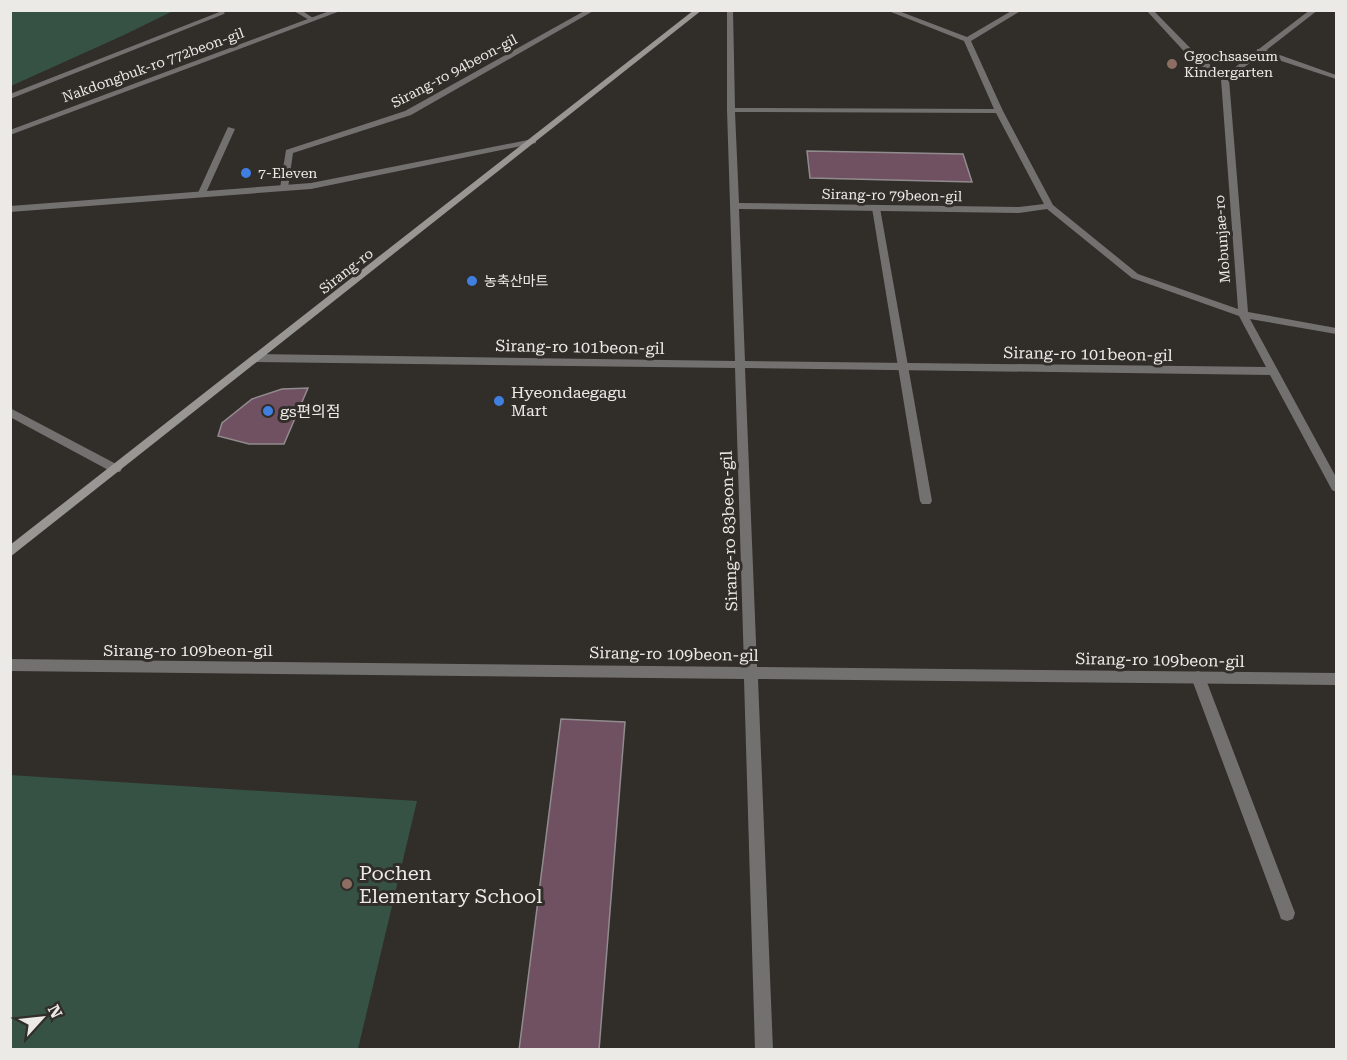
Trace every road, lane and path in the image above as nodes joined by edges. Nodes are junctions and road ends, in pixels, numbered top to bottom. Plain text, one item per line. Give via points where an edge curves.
1 (295, 10) edge
2 (340, 10) edge
3 (592, 10) edge
4 (699, 10) edge
5 (730, 10) edge
6 (889, 10) edge
7 (1018, 10) edge
8 (1149, 10) edge
9 (1315, 10) edge
10 (222, 13) dead end
11 (314, 20) junction
12 (967, 40) junction
13 (1260, 51) junction
14 (1336, 77) edge
15 (1225, 78) junction
16 (10, 97) edge
17 (731, 110) junction
18 (999, 111) junction
19 (231, 129) dead end
20 (10, 133) edge
21 (533, 141) junction
22 (284, 188) junction
23 (201, 195) junction
24 (735, 206) junction
25 (1049, 206) junction
26 (876, 208) junction
27 (10, 209) edge
28 (1243, 314) junction
29 (1336, 331) edge
30 (256, 358) junction
31 (740, 364) junction
32 (903, 366) junction
33 (1273, 371) junction
34 (10, 412) edge
35 (116, 469) junction
36 (1336, 487) edge
37 (926, 501) dead end
38 (10, 552) edge
39 (10, 665) edge
40 (751, 671) junction
41 (1198, 677) junction
42 (1336, 678) edge
43 (1287, 914) dead end
44 (764, 1050) edge

1 - 11 street
2 - 11 street, Nakdongbuk-ro 772beon-gil
3 - 22 street, Sirang-ro 94beon-gil via 408,113 289,152
4 - 21 main road, Sirang-ro
5 - 17 street, Sirang-ro 83beon-gil
6 - 12 street
7 - 12 street
8 - 15 street via 1195,58
9 - 13 street
10 - 16 street
11 - 20 street, Nakdongbuk-ro 772beon-gil
12 - 18 street
13 - 14 street
13 - 15 street
15 - 28 street, Mobunjae-ro
17 - 18 street
17 - 24 street, Sirang-ro 83beon-gil
18 - 25 street
19 - 23 street
21 - 22 street via 311,186
21 - 30 main road, Sirang-ro
22 - 23 street
23 - 27 street
24 - 26 street, Sirang-ro 79beon-gil
24 - 31 street, Sirang-ro 83beon-gil
25 - 26 street, Sirang-ro 79beon-gil via 1019,210
25 - 28 street via 1135,276
26 - 32 street
28 - 29 street
28 - 33 street, Mobunjae-ro
30 - 31 street, Sirang-ro 101beon-gil
30 - 35 main road, Sirang-ro
31 - 32 street, Sirang-ro 101beon-gil
31 - 40 street, Sirang-ro 83beon-gil
32 - 33 street, Sirang-ro 101beon-gil
32 - 37 street
33 - 36 street, Mobunjae-ro
34 - 35 street
35 - 38 main road, Sirang-ro
39 - 40 street, Sirang-ro 109beon-gil
40 - 41 street, Sirang-ro 109beon-gil
40 - 44 street, Sirang-ro 83beon-gil
41 - 42 street, Sirang-ro 109beon-gil
41 - 43 street

